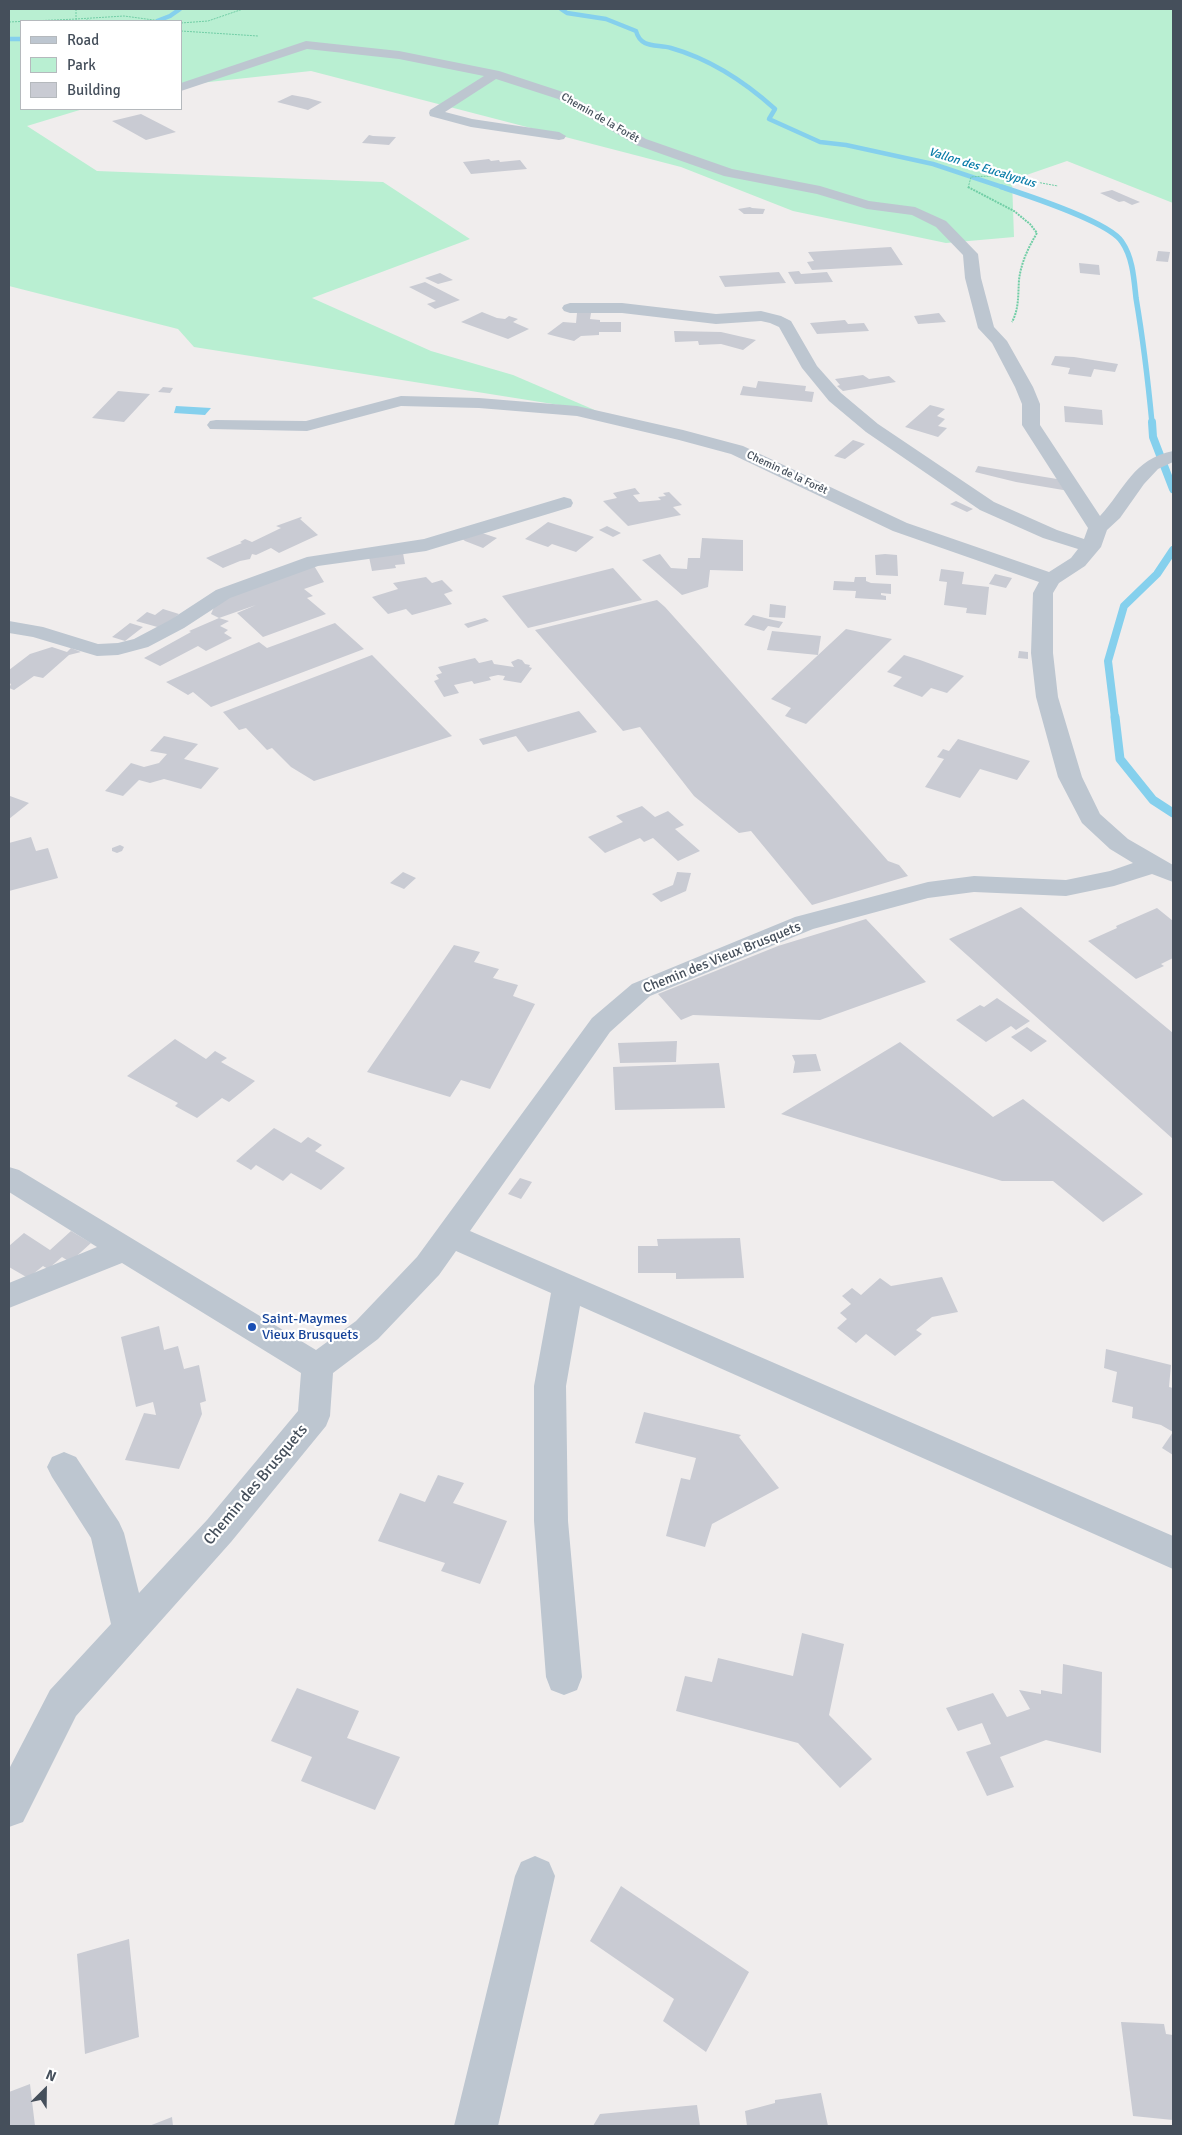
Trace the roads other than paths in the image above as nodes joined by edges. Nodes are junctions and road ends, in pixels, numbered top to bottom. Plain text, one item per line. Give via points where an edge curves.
1 (495, 74) junction
2 (182, 87) edge
3 (559, 136) dead end
4 (570, 308) dead end
5 (216, 424) dead end
6 (1173, 456) edge
7 (564, 503) dead end
8 (1095, 537) junction
9 (1051, 579) junction
10 (9, 627) edge
11 (1163, 870) edge
12 (9, 1178) edge
13 (450, 1235) junction
14 (124, 1249) junction
15 (568, 1286) junction
16 (9, 1296) edge
17 (317, 1367) junction
18 (64, 1467) dead end
19 (1173, 1553) edge
20 (130, 1628) junction
21 (564, 1677) dead end
22 (9, 1808) edge
23 (535, 1876) dead end
24 (476, 2126) edge

1 - 2 street, Chemin de la Forêt via 389,54 306,45
1 - 3 street via 435,113 471,123
1 - 8 street, Chemin de la Forêt via 562,96 641,142 729,173 820,190 867,205 915,211 941,224 970,254 986,328 999,341 1024,387 1031,404 1031,425
4 - 8 street via 622,308 716,319 761,316 775,319 785,324 810,368 835,397 872,428 987,506 1050,534
5 - 9 street, Chemin de la Forêt via 308,426 402,401 577,411 738,450 900,527
6 - 8 street via 1152,464 1136,480
7 - 10 street via 426,545 314,561 223,594 141,643 118,649 97,650 36,631
8 - 9 street via 1078,562
9 - 11 street via 1043,593 1042,653 1047,697 1070,777 1090,818 1119,844
11 - 13 street, Chemin des Vieux Brusquets via 1066,888 974,884 928,890 804,924 640,990 601,1025
12 - 14 street
13 - 15 street
13 - 17 street, Chemin des Vieux Brusquets via 428,1266 367,1330
14 - 16 street
14 - 17 street
15 - 19 street
15 - 21 street via 550,1386 551,1521
17 - 20 street, Chemin des Brusquets via 314,1416 219,1532
18 - 20 street via 107,1533
20 - 22 street, Chemin des Brusquets via 63,1702
23 - 24 street

